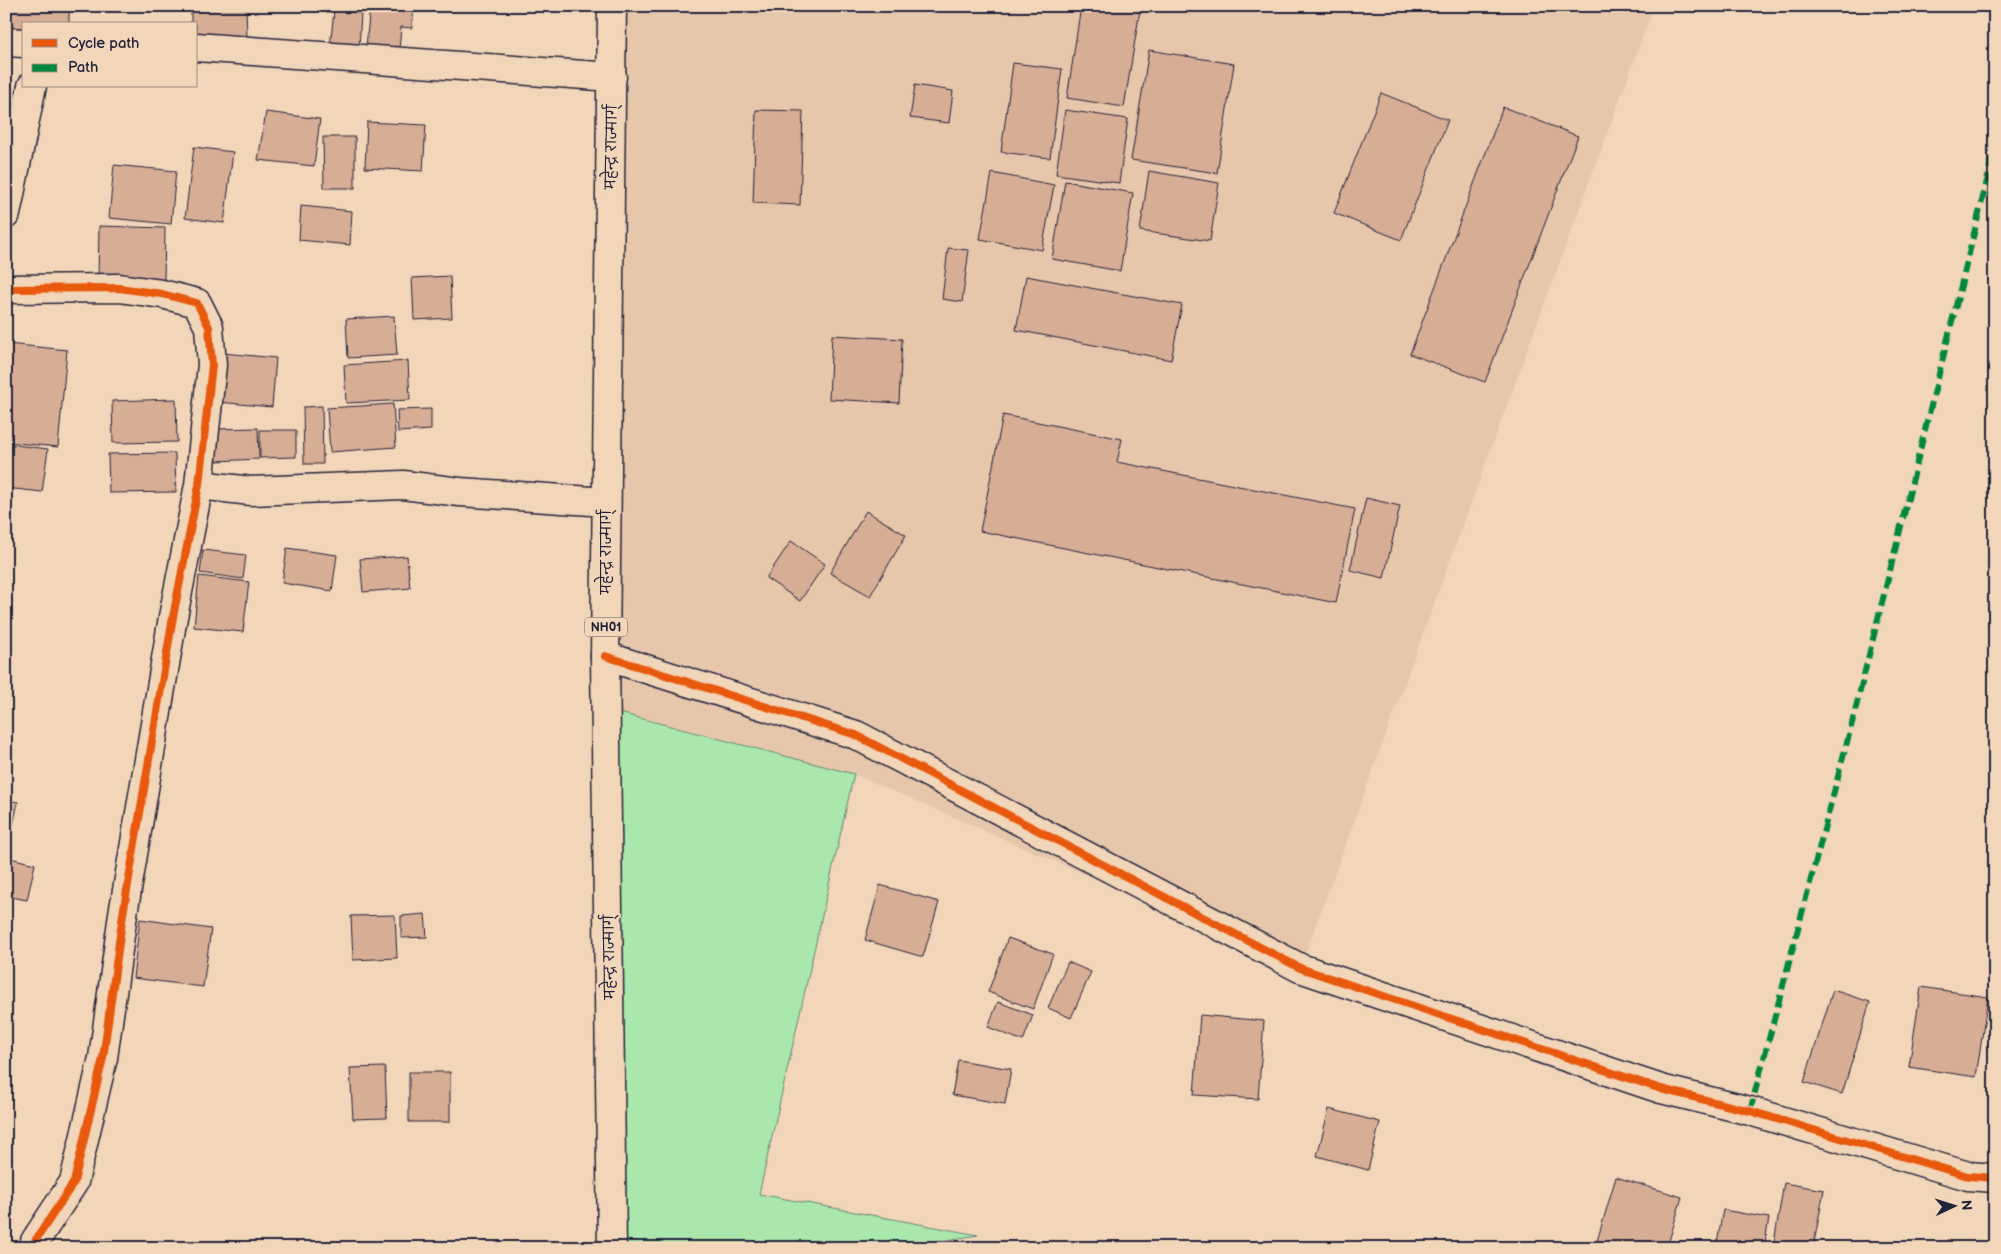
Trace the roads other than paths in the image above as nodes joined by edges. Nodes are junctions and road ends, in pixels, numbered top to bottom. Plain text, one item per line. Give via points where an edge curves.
1 (612, 6) edge
2 (6, 42) edge
3 (22, 43) edge
4 (198, 47) edge
5 (612, 77) junction
6 (32, 88) edge
7 (6, 214) edge
8 (6, 289) edge
9 (199, 485) junction
10 (606, 502) junction
11 (605, 656) junction
12 (1995, 1178) edge
13 (34, 1248) edge
14 (612, 1248) edge

1 - 5 main road, महेन्द्र राज्मार्ग् / NH01
2 - 3 main road
4 - 5 main road
5 - 10 main road, महेन्द्र राज्मार्ग् / NH01
6 - 7 main road
8 - 9 main road via 119,288 197,303 209,327 212,365
9 - 10 main road via 252,490 403,485
9 - 13 main road via 173,617 123,914 103,1058 74,1182 35,1241
10 - 11 main road, महेन्द्र राज्मार्ग् / NH01
11 - 12 main road via 856,735 1300,968 1660,1089 1750,1111 1968,1176
11 - 14 main road, महेन्द्र राज्मार्ग् / NH01

